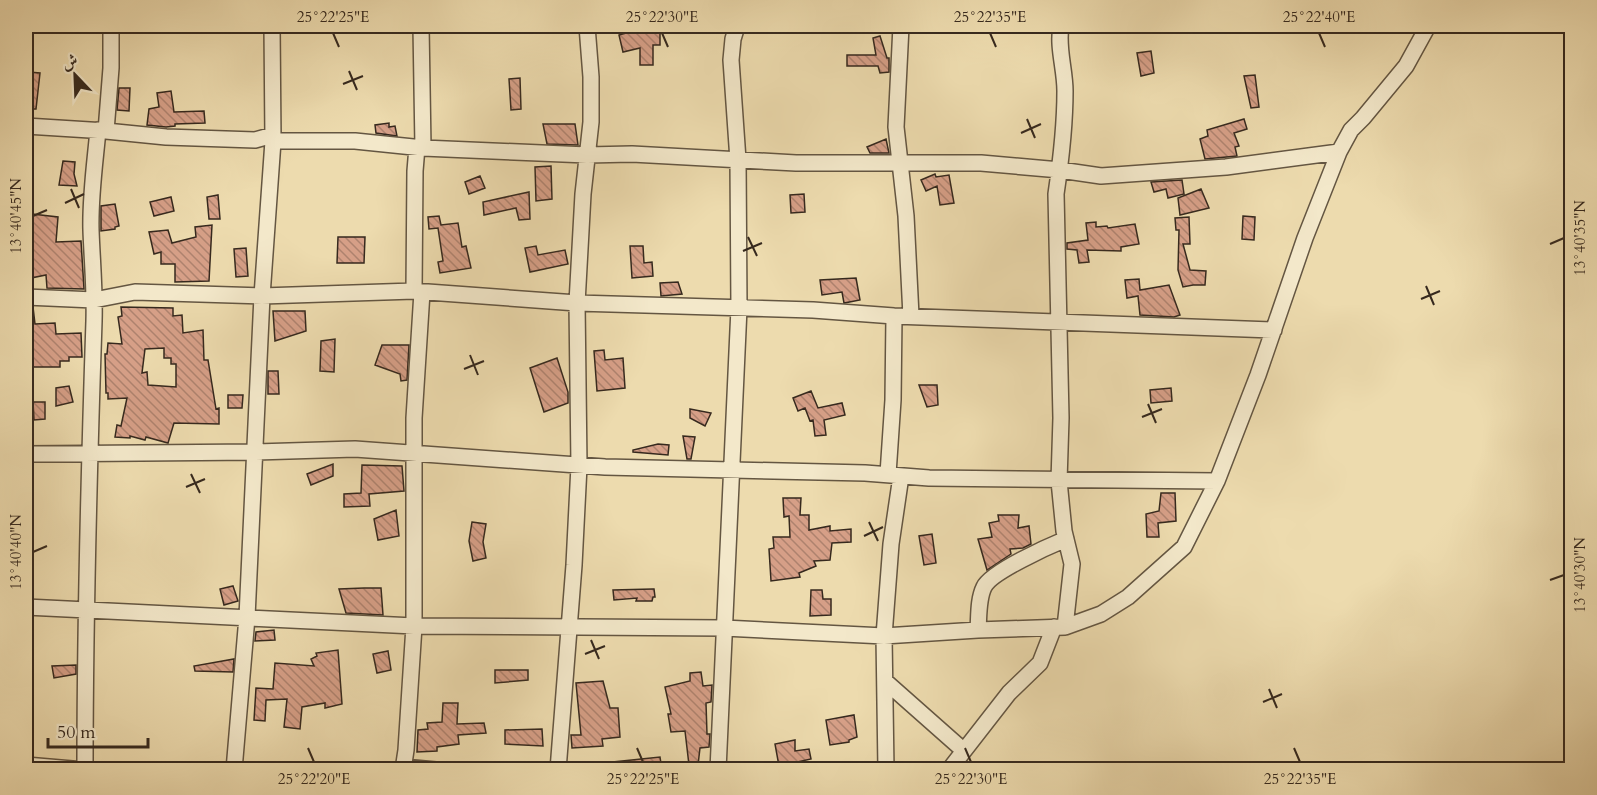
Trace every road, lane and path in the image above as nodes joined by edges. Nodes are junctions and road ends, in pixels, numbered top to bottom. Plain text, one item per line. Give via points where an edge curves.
1 (111, 26) edge
2 (272, 26) edge
3 (421, 26) edge
4 (587, 26) edge
5 (736, 26) edge
6 (901, 26) edge
7 (1061, 26) edge
8 (1428, 26) edge
9 (26, 126) edge
10 (102, 131) junction
11 (273, 138) junction
12 (420, 147) junction
13 (1339, 152) junction
14 (587, 155) junction
15 (738, 160) junction
16 (900, 163) junction
17 (1060, 170) junction
18 (418, 291) junction
19 (262, 296) junction
20 (26, 297) edge
21 (94, 300) junction
22 (577, 303) junction
23 (739, 308) junction
24 (894, 316) junction
25 (910, 316) junction
26 (1058, 321) junction
27 (1274, 330) junction
28 (90, 453) junction
29 (256, 453) junction
30 (26, 454) edge
31 (414, 454) junction
32 (579, 466) junction
33 (731, 470) junction
34 (895, 475) junction
35 (1059, 480) junction
36 (1216, 482) junction
37 (1066, 539) junction
38 (26, 607) edge
39 (87, 610) junction
40 (248, 617) junction
41 (414, 626) junction
42 (569, 627) junction
43 (1060, 627) junction
44 (724, 628) junction
45 (978, 630) junction
46 (884, 636) junction
47 (885, 681) junction
48 (963, 750) junction
49 (26, 765) edge
50 (403, 768) edge
51 (84, 770) edge
52 (234, 770) edge
53 (436, 770) edge
54 (558, 770) edge
55 (718, 770) edge
56 (886, 770) edge
57 (949, 770) edge

1 - 10 street via 111,68
2 - 11 street
3 - 12 street
4 - 14 street via 591,122
5 - 15 street via 731,60
6 - 16 street via 896,109
7 - 17 street via 1065,90
8 - 13 street via 1406,66 1351,130
9 - 10 street
10 - 11 street via 166,137
10 - 21 street via 92,191
11 - 12 street
11 - 19 street
12 - 14 street
12 - 18 street via 415,171
13 - 17 street via 1226,167 1101,176
13 - 27 street
14 - 15 street
14 - 22 street
15 - 16 street
15 - 23 street
16 - 17 street via 981,163
16 - 25 street
17 - 26 street via 1056,194
18 - 19 street
18 - 22 street
18 - 31 street
19 - 21 street via 135,292
19 - 29 street
20 - 21 street
21 - 28 street
22 - 23 street
22 - 32 street
23 - 24 street
23 - 33 street
24 - 25 street
24 - 34 street
25 - 26 street
26 - 27 street
26 - 35 street
27 - 36 street
28 - 29 street
28 - 30 street
28 - 39 street
29 - 31 street via 355,449
29 - 40 street
31 - 32 street
31 - 41 street
32 - 33 street
32 - 42 street
33 - 34 street
33 - 44 street
34 - 35 street
34 - 46 street
35 - 36 street
35 - 37 street
36 - 43 street via 1184,547 1128,597 1101,614
37 - 43 street via 1072,564
37 - 45 street via 1018,562 984,585
38 - 39 street
39 - 40 street
39 - 51 street
40 - 41 street
40 - 52 street
41 - 42 street
41 - 50 street
42 - 44 street
42 - 54 street
43 - 45 street
43 - 48 street via 1040,663 1009,693
44 - 46 street
44 - 55 street
45 - 46 street
46 - 47 street
47 - 48 street
47 - 56 street
48 - 57 street
49 - 51 street
50 - 53 street

